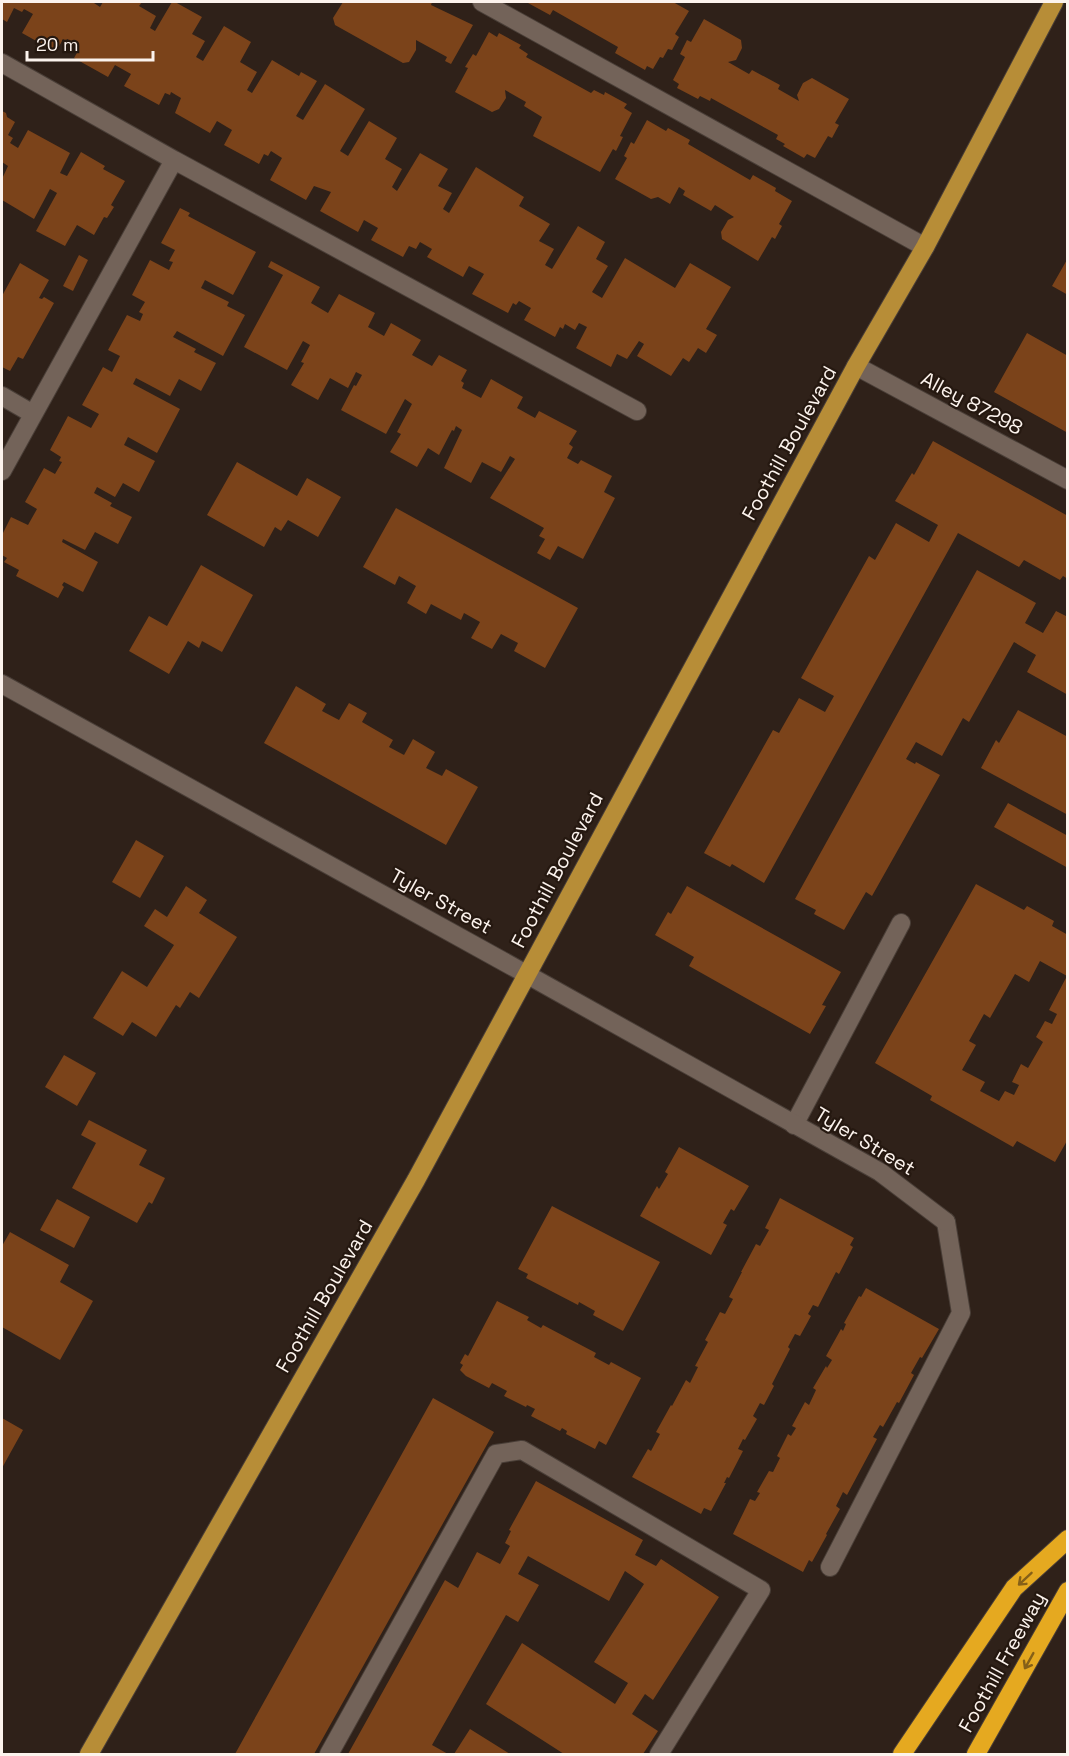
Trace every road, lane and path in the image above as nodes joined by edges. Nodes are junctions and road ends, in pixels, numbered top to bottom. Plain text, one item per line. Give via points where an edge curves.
1 (482, 2) edge
2 (1054, 2) edge
3 (2, 63) edge
4 (174, 160) junction
5 (925, 247) junction
6 (856, 366) junction
7 (2, 396) edge
8 (637, 411) dead end
9 (33, 414) junction
10 (2, 471) edge
11 (1068, 480) edge
12 (2, 684) edge
13 (901, 924) dead end
14 (526, 974) junction
15 (794, 1125) junction
16 (1068, 1539) edge
17 (830, 1567) dead end
18 (1068, 1591) edge
19 (89, 1755) edge
20 (329, 1755) edge
21 (659, 1755) edge
22 (902, 1755) edge
23 (976, 1755) edge

1 - 5 street
2 - 5 main road, Foothill Boulevard
3 - 4 street
4 - 8 street
4 - 9 street
5 - 6 main road, Foothill Boulevard
6 - 11 street, Alley 87298
6 - 14 main road, Foothill Boulevard
7 - 9 street
9 - 10 street
12 - 14 street, Tyler Street
13 - 15 street
14 - 15 street, Tyler Street
14 - 19 main road, Foothill Boulevard via 417,1180
15 - 17 street, Tyler Street via 880,1172 946,1222 961,1313
16 -> 22 highway via 1014,1588
18 -> 23 highway, Foothill Freeway
20 - 21 street via 496,1454 522,1450 761,1590

